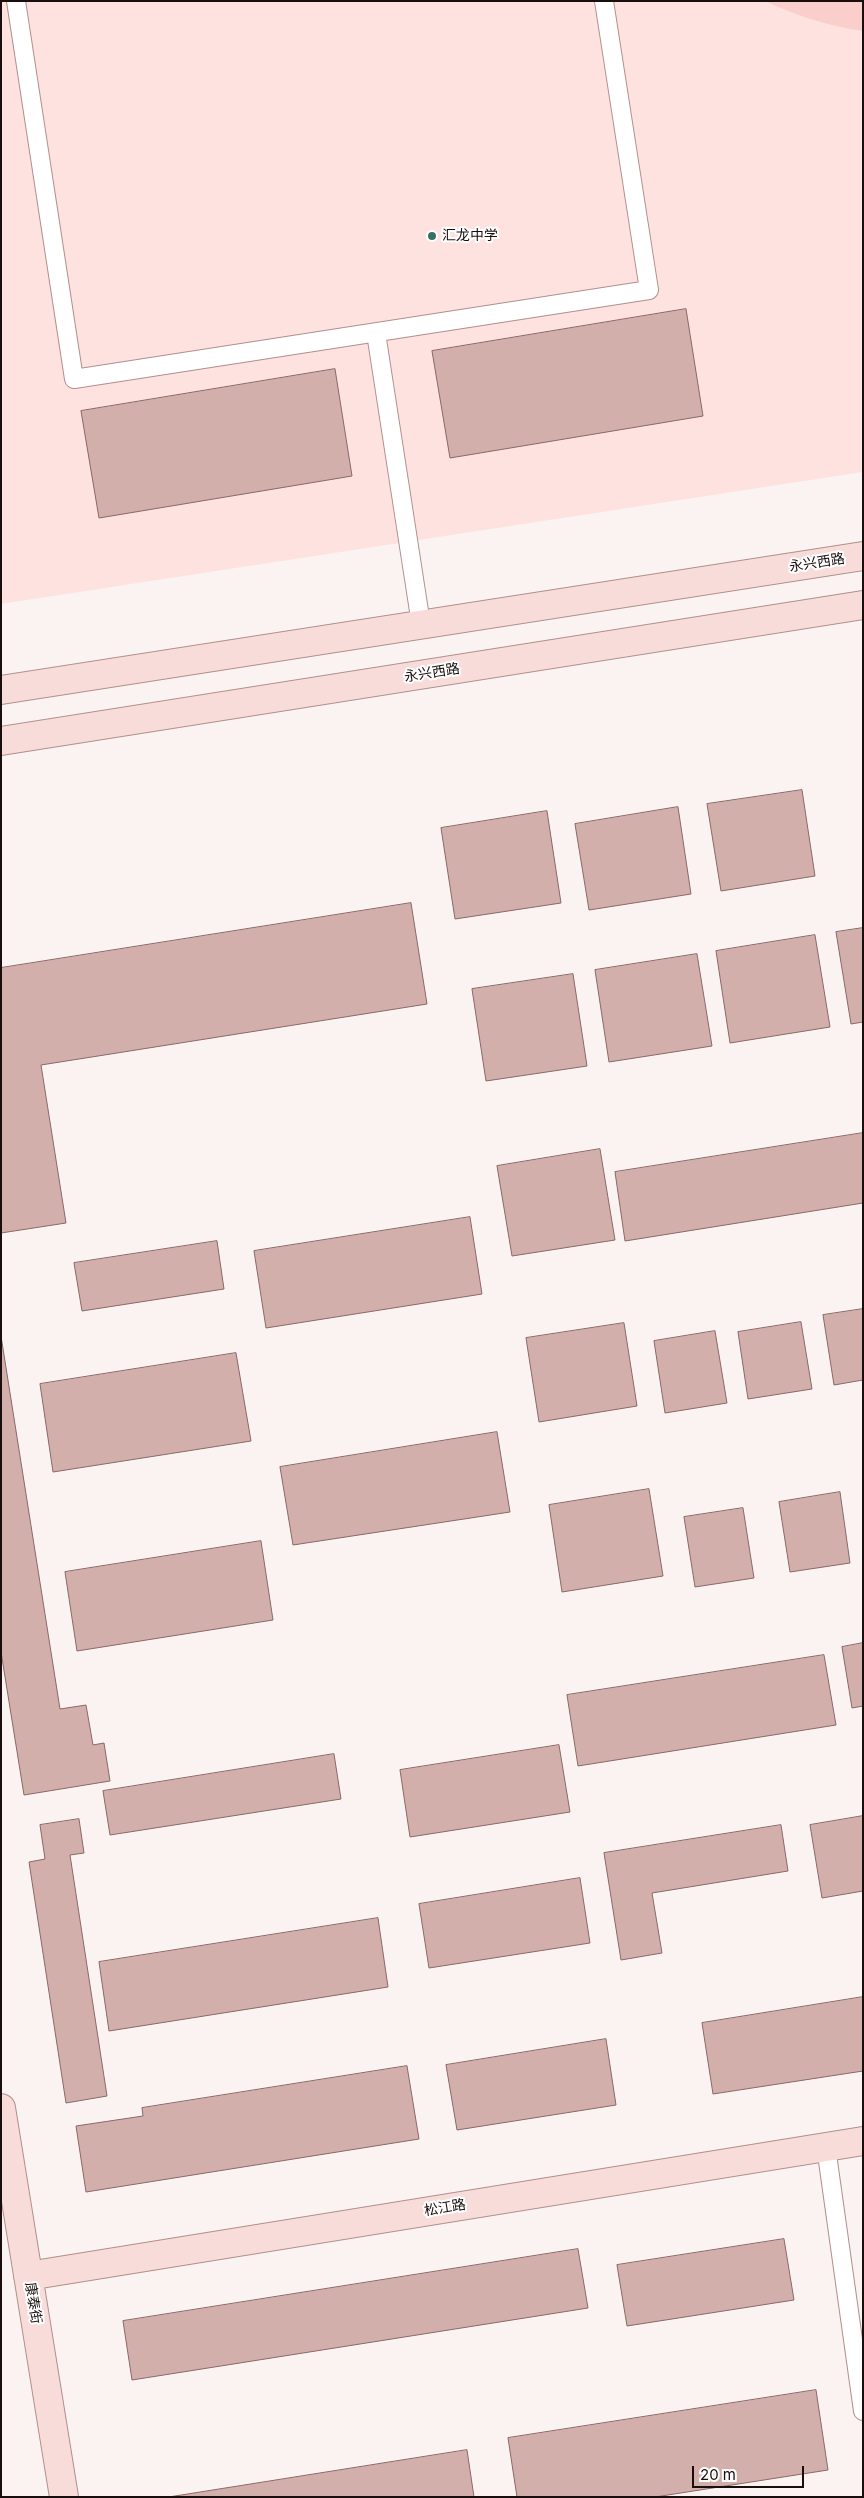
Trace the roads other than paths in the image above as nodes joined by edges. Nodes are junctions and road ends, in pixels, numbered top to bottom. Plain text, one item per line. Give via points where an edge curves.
1 (16, 1) edge
2 (604, 1) edge
3 (376, 332) junction
4 (863, 556) edge
5 (863, 605) edge
6 (421, 624) junction
7 (1, 690) edge
8 (1, 741) edge
9 (1, 2108) edge
10 (863, 2141) edge
11 (826, 2147) junction
12 (28, 2276) junction
13 (863, 2411) edge
14 (64, 2497) edge

1 - 3 lane via 74,379
2 - 3 lane via 649,290
3 - 6 lane
4 - 6 main road, 永兴西路
5 - 8 main road, 永兴西路
6 - 7 main road, 永兴西路
9 - 12 main road, 康泰街
10 - 11 main road, 松江路
11 - 12 main road, 松江路
11 - 13 lane
12 - 14 main road, 康泰街

